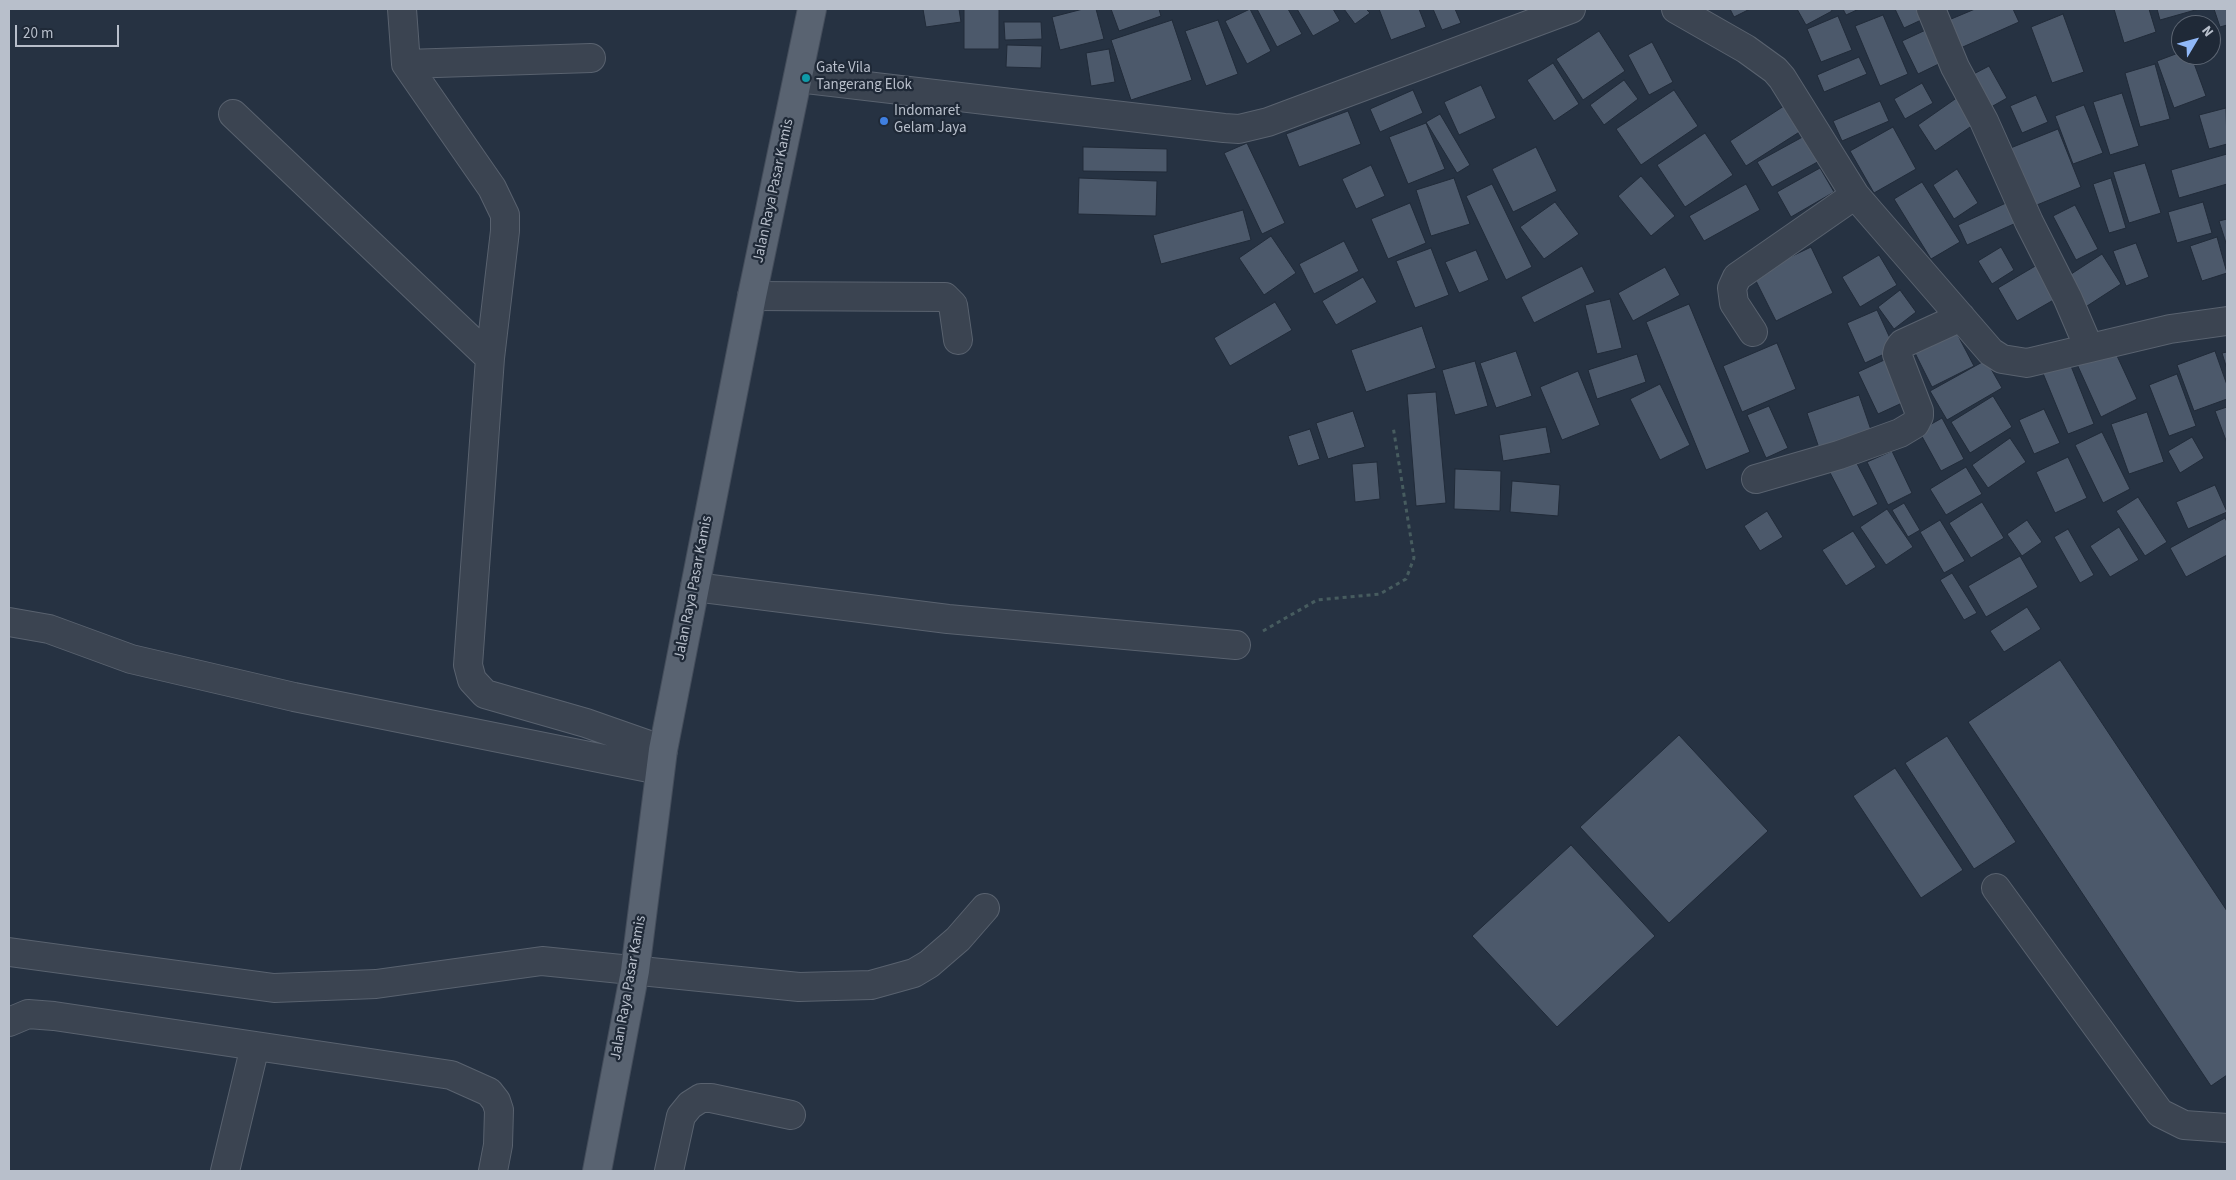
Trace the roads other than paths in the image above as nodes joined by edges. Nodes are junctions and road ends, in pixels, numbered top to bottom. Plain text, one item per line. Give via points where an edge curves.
1 (402, 9) edge
2 (812, 9) edge
3 (1571, 9) edge
4 (1676, 9) edge
5 (1931, 9) edge
6 (1528, 16) edge
7 (591, 58) dead end
8 (406, 64) junction
9 (798, 78) junction
10 (233, 114) dead end
11 (1855, 195) junction
12 (752, 296) junction
13 (1961, 317) junction
14 (2227, 321) edge
15 (1753, 332) dead end
16 (958, 340) dead end
17 (2089, 348) junction
18 (490, 358) junction
19 (1756, 479) dead end
20 (695, 587) junction
21 (9, 622) edge
22 (1236, 645) road end
23 (661, 760) junction
24 (1996, 888) dead end
25 (985, 908) dead end
26 (9, 952) edge
27 (635, 971) junction
28 (9, 1022) edge
29 (255, 1046) junction
30 (790, 1115) dead end
31 (2227, 1128) edge
32 (225, 1171) edge
33 (494, 1171) edge
34 (597, 1171) edge
35 (669, 1171) edge

1 - 8 street
2 - 9 main road, Jalan Raya Pasar Kamis
3 - 6 street
4 - 11 street via 1746,49 1775,70
5 - 17 street via 1955,67 1984,121
6 - 9 street via 1268,122 1239,129
7 - 8 street
8 - 18 street via 492,188 505,215
9 - 12 main road, Jalan Raya Pasar Kamis
10 - 18 street
11 - 13 street
11 - 15 street via 1737,277 1732,288 1734,304
12 - 16 street via 945,297 952,305
12 - 20 main road, Jalan Raya Pasar Kamis
13 - 17 street via 1991,352 2011,362 2027,363
13 - 19 street via 1902,344 1898,350 1919,411 1915,424 1900,433 1839,455
14 - 17 street via 2170,329
18 - 23 street via 468,665 472,680 485,694 586,723
20 - 22 street via 948,619
20 - 23 main road, Jalan Raya Pasar Kamis
21 - 23 street via 49,628 131,659 284,695
23 - 27 main road, Jalan Raya Pasar Kamis
24 - 31 street via 2160,1113 2184,1125
25 - 27 street via 958,939 929,964 871,985 799,986
26 - 27 street via 274,988 376,984 542,960
27 - 34 main road, Jalan Raya Pasar Kamis
28 - 29 street via 28,1014 54,1016
29 - 32 street
29 - 33 street via 451,1075 481,1088 496,1101 499,1110
30 - 35 street via 701,1098 681,1116

